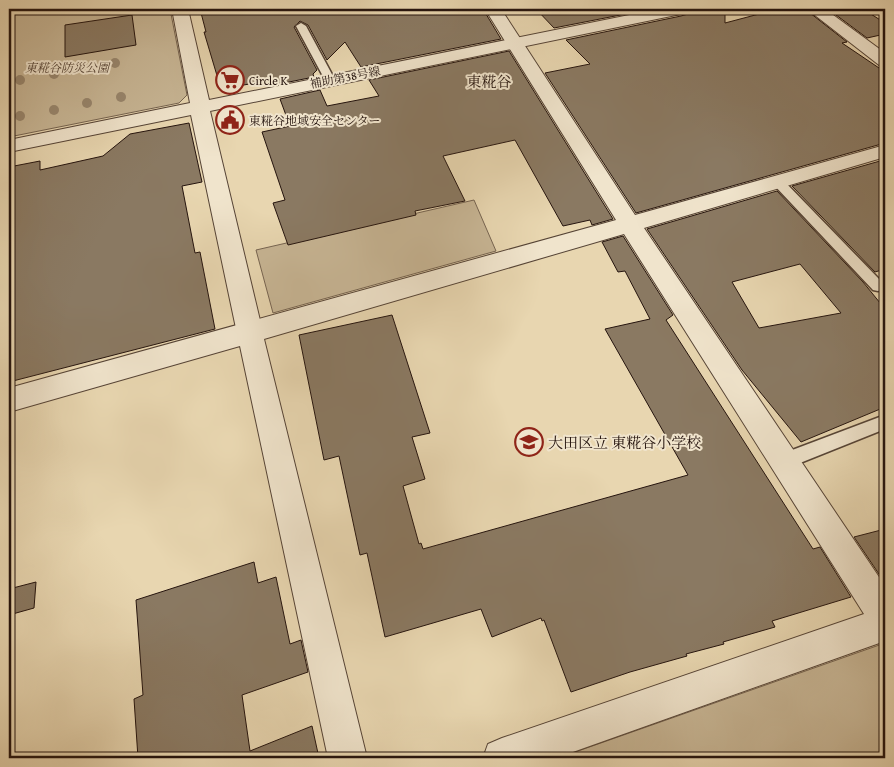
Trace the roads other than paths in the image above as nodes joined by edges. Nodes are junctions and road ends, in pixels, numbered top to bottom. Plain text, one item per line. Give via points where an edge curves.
1 (180, 9) edge
2 (493, 9) edge
3 (682, 9) edge
4 (815, 9) edge
5 (301, 26) dead end
6 (514, 43) junction
7 (885, 60) edge
8 (330, 80) junction
9 (200, 106) junction
10 (9, 146) edge
11 (885, 151) edge
12 (778, 182) junction
13 (630, 224) junction
14 (885, 282) edge
15 (250, 333) junction
16 (9, 400) edge
17 (885, 422) edge
18 (785, 461) junction
19 (885, 616) edge
20 (885, 624) edge
21 (347, 758) edge
22 (502, 758) edge

1 - 9 street
2 - 6 street
3 - 6 street, 補助第38号線
4 - 7 street
5 - 8 lane
6 - 8 street, 補助第38号線
6 - 13 street
8 - 9 street, 補助第38号線
9 - 10 street, 補助第38号線
9 - 15 street
11 - 12 street
12 - 13 street
12 - 14 lane via 878,286
13 - 15 street
13 - 18 street
15 - 16 street
15 - 21 street
17 - 18 lane
18 - 19 street
20 - 22 street

